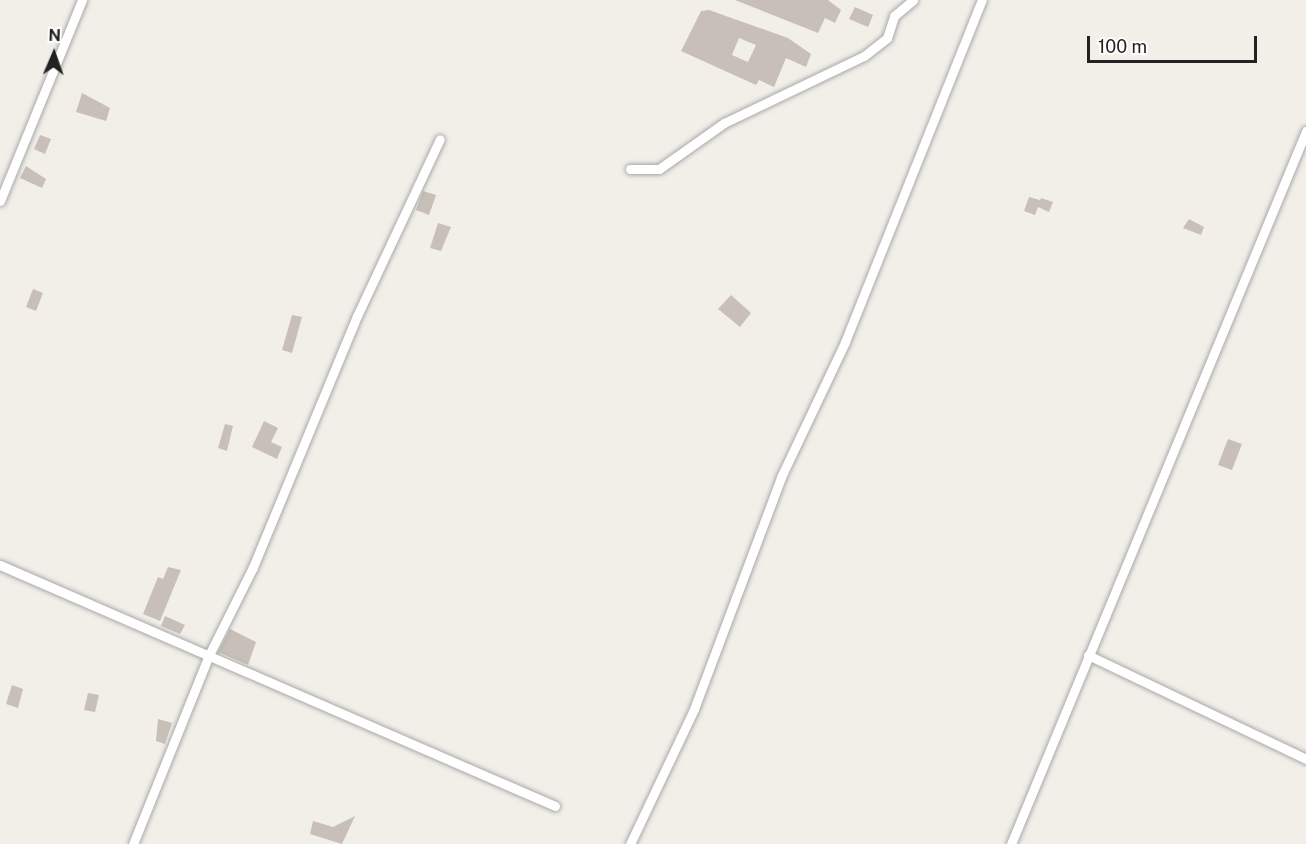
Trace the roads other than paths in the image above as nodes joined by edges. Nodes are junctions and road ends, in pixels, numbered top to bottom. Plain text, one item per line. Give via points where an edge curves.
1 (82, 0) edge
2 (914, 0) edge
3 (982, 0) edge
4 (1306, 131) edge
5 (440, 139) dead end
6 (630, 169) dead end
7 (0, 201) edge
8 (0, 564) edge
9 (209, 655) junction
10 (1088, 655) junction
11 (1306, 759) edge
12 (555, 806) dead end
13 (133, 844) edge
14 (630, 844) edge
15 (1011, 844) edge

1 - 7 street
2 - 6 street via 894,16 887,38 864,56 724,123 659,169
3 - 14 street via 845,342 781,477 694,709
4 - 10 street
5 - 9 street
8 - 9 street
9 - 12 street
9 - 13 street
10 - 11 street
10 - 15 street

